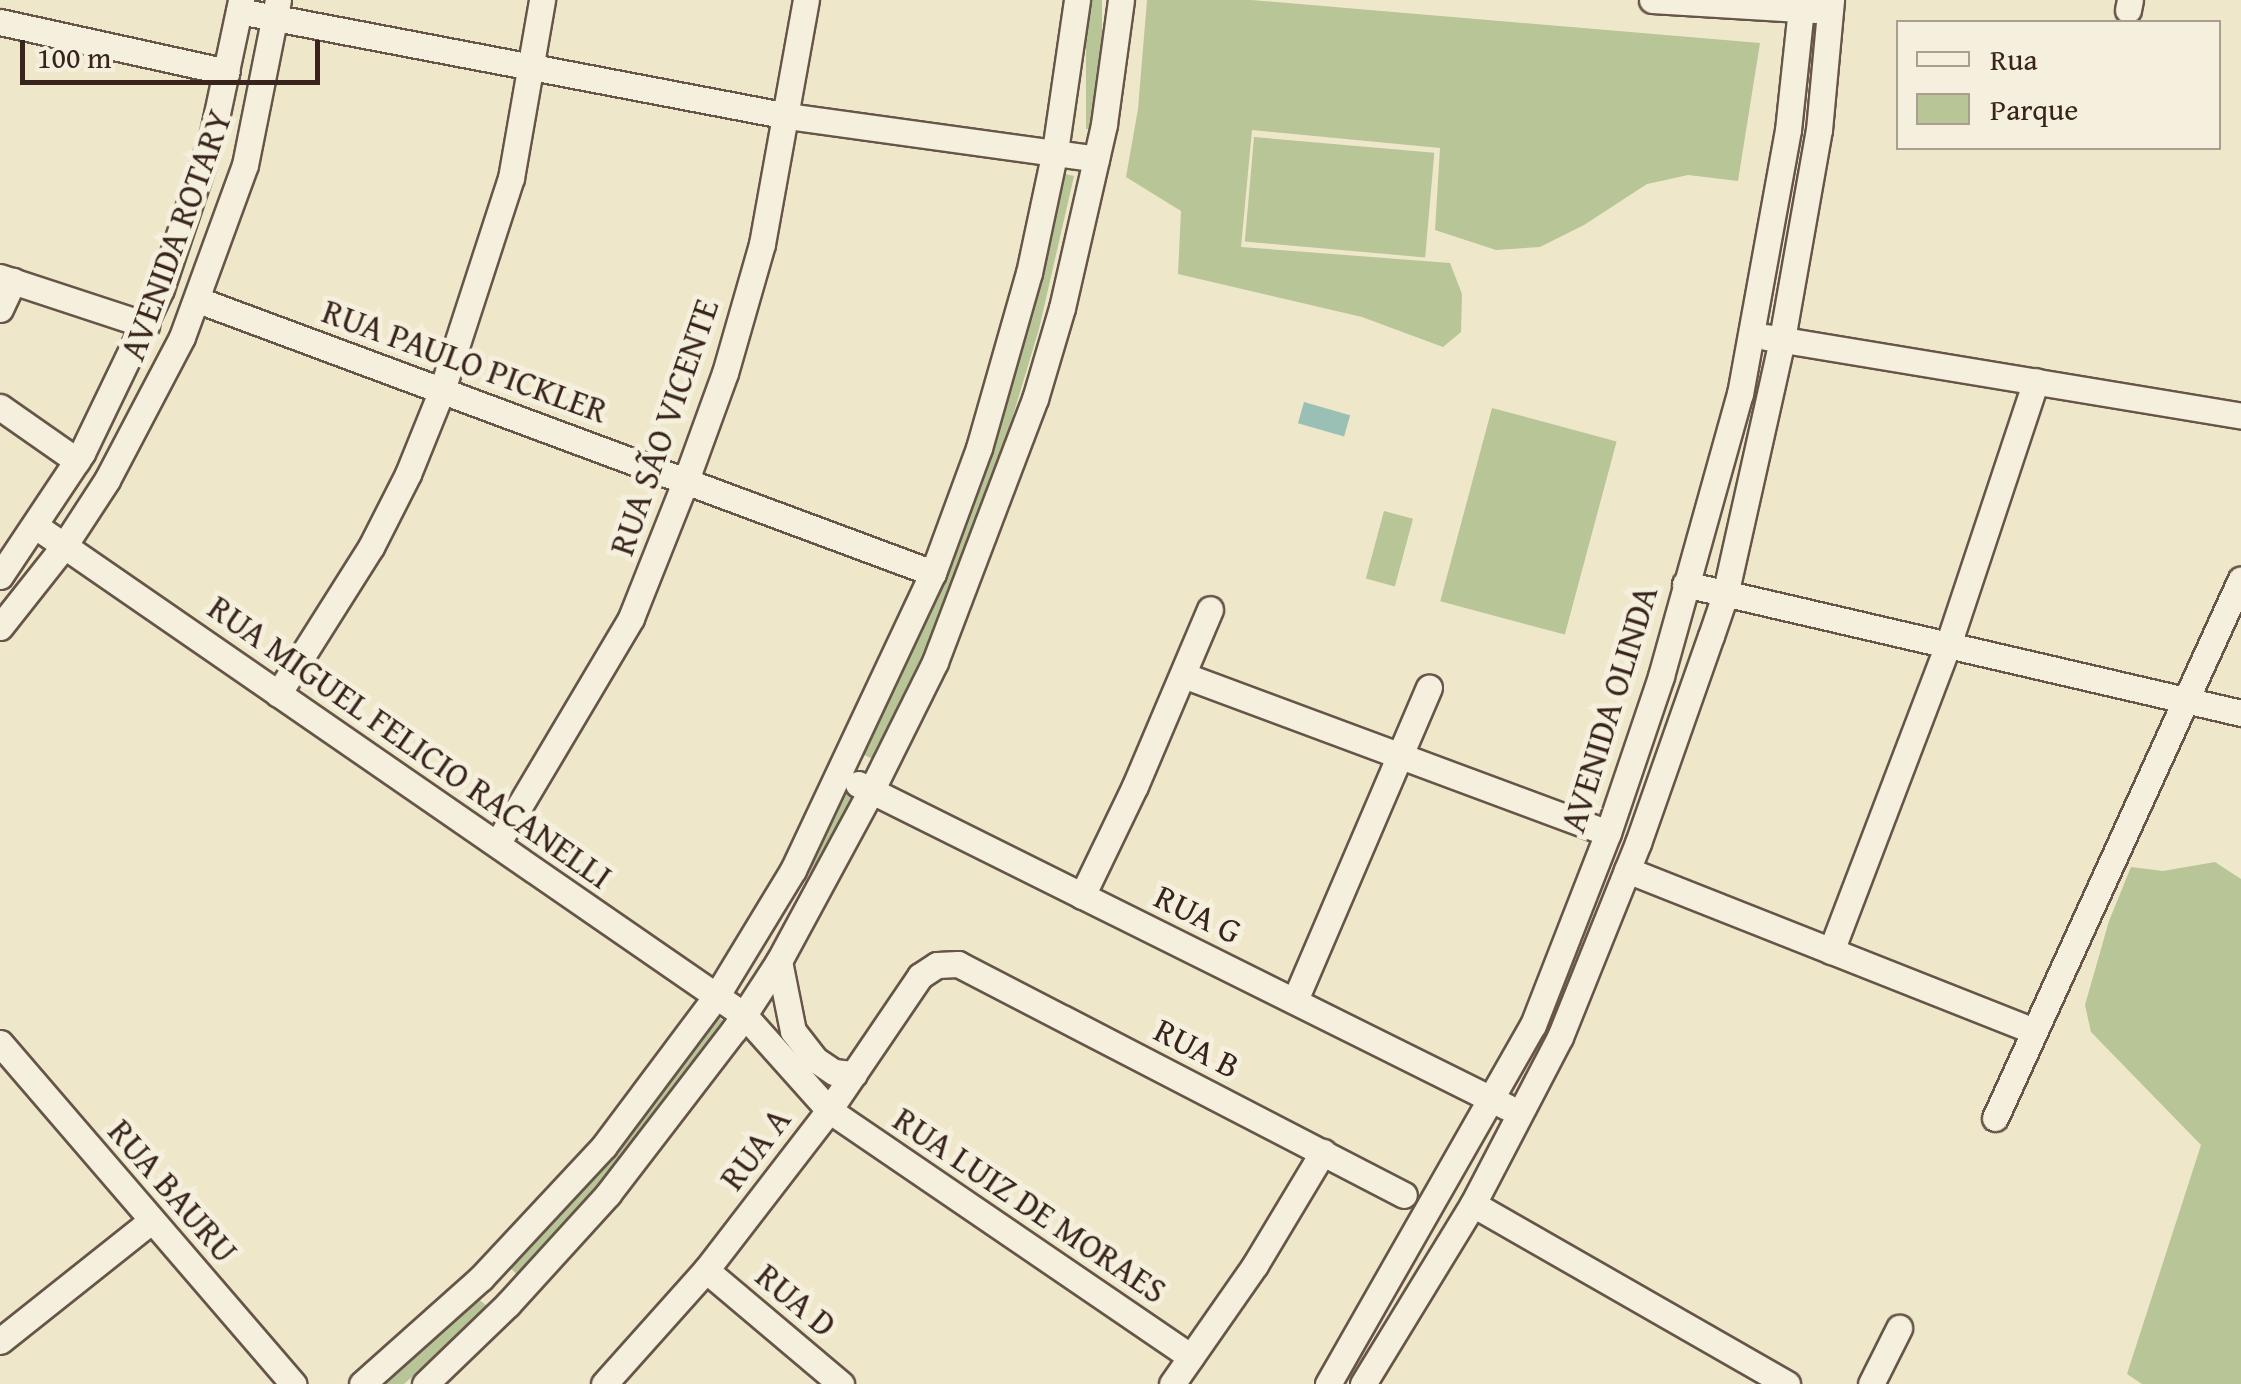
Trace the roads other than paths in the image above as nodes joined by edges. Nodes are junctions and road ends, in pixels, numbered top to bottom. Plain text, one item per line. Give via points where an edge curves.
1 (542, 0) edge
2 (806, 0) edge
3 (1077, 0) edge
4 (1122, 0) edge
5 (1652, 0) edge
6 (240, 5) edge
7 (1801, 5) edge
8 (1830, 5) edge
9 (277, 8) edge
10 (0, 22) edge
11 (533, 64) junction
12 (226, 72) junction
13 (788, 116) junction
14 (1055, 151) junction
15 (1096, 159) junction
16 (7, 279) edge
17 (198, 300) junction
18 (0, 308) edge
19 (146, 324) junction
20 (1751, 336) junction
21 (1782, 338) junction
22 (2036, 381) junction
23 (442, 390) junction
24 (0, 407) edge
25 (2241, 416) edge
26 (77, 462) junction
27 (686, 480) junction
28 (37, 526) junction
29 (64, 546) junction
30 (933, 573) junction
31 (0, 576) edge
32 (2241, 579) edge
33 (1685, 584) junction
34 (1725, 595) junction
35 (1210, 610) dead end
36 (0, 627) edge
37 (1948, 646) junction
38 (1183, 675) junction
39 (1429, 687) dead end
40 (278, 694) junction
41 (2183, 698) junction
42 (2241, 713) edge
43 (1643, 726) junction
44 (1676, 734) junction
45 (1400, 757) junction
46 (840, 776) junction
47 (872, 792) junction
48 (1608, 834) junction
49 (496, 844) junction
50 (1627, 870) junction
51 (1082, 896) junction
52 (1831, 951) junction
53 (779, 961) junction
54 (958, 964) joint
55 (717, 995) junction
56 (1294, 1000) junction
57 (788, 1014) junction
58 (744, 1015) junction
59 (2033, 1031) junction
60 (766, 1036) junction
61 (0, 1043) edge
62 (854, 1074) junction
63 (1494, 1100) junction
64 (829, 1110) junction
65 (1522, 1115) junction
66 (1995, 1118) dead end
67 (1323, 1152) junction
68 (1404, 1195) dead end
69 (1472, 1204) junction
70 (152, 1220) junction
71 (706, 1270) junction
72 (1396, 1273) junction
73 (482, 1278) junction
74 (1422, 1286) junction
75 (508, 1304) junction
76 (1899, 1328) dead end
77 (0, 1341) edge
78 (1192, 1357) junction
79 (292, 1384) edge
80 (362, 1384) edge
81 (426, 1384) edge
82 (604, 1384) edge
83 (841, 1384) edge
84 (1172, 1384) edge
85 (1328, 1384) edge
86 (1363, 1384) edge
87 (1787, 1384) edge
88 (1871, 1384) edge

1 - 11 street
2 - 13 street, RUA SÃO VICENTE
3 - 14 street
4 - 15 street
5 - 7 street
6 - 9 street
6 - 12 street, AVENIDA ROTARY
7 - 8 street
7 - 20 street, AVENIDA OLINDA via 1788,130
8 - 21 street, AVENIDA OLINDA via 1819,130
9 - 11 street
9 - 17 street, AVENIDA ROTARY via 245,165
10 - 12 street
11 - 13 street
11 - 23 street via 511,178
12 - 19 street, AVENIDA ROTARY via 198,186
13 - 14 street
13 - 27 street, RUA SÃO VICENTE via 745,305
14 - 15 street
14 - 30 street via 1006,361
15 - 47 street via 1035,399 935,662
16 - 18 street
16 - 19 street
17 - 23 street, RUA PAULO PICKLER
17 - 29 street, AVENIDA ROTARY via 135,430
19 - 26 street, AVENIDA ROTARY
20 - 21 street
20 - 33 street, AVENIDA OLINDA
21 - 22 street
21 - 34 street, AVENIDA OLINDA
22 - 25 street
22 - 37 street
23 - 27 street, RUA PAULO PICKLER
23 - 40 street via 371,547
24 - 26 street
26 - 28 street, AVENIDA ROTARY
27 - 30 street, RUA PAULO PICKLER
27 - 49 street, RUA SÃO VICENTE via 631,618
28 - 29 street, RUA MIGUEL FELICIO RACANELLI
28 - 31 street, AVENIDA ROTARY
29 - 36 street, AVENIDA ROTARY
29 - 40 street, RUA MIGUEL FELICIO RACANELLI
30 - 46 street
32 - 41 street
33 - 34 street
33 - 43 street, AVENIDA OLINDA
34 - 37 street
34 - 44 street, AVENIDA OLINDA
35 - 38 street
37 - 41 street
37 - 52 street
38 - 45 street
38 - 51 street
39 - 45 street
40 - 49 street, RUA MIGUEL FELICIO RACANELLI
41 - 42 street
41 - 59 street
43 - 44 street
43 - 48 street, AVENIDA OLINDA
44 - 50 street, AVENIDA OLINDA
45 - 48 street
45 - 56 street
46 - 47 street, RUA G
46 - 55 street via 793,870
47 - 51 street, RUA G
47 - 53 street
48 - 63 street, AVENIDA OLINDA via 1533,1025
49 - 55 street, RUA MIGUEL FELICIO RACANELLI
50 - 52 street
50 - 65 street, AVENIDA OLINDA
51 - 56 street, RUA G
52 - 59 street
53 - 57 street
53 - 58 street
54 - 62 street, RUA A via 937,965 920,976
54 - 67 street, RUA B
55 - 58 street, RUA MIGUEL FELICIO RACANELLI
55 - 73 street via 604,1146
56 - 63 street, RUA G
57 - 60 street
57 - 62 street via 816,1060 834,1072
58 - 60 street, RUA MIGUEL FELICIO RACANELLI
58 - 75 street via 608,1194
59 - 66 street
60 - 64 street, RUA LUIZ DE MORAES
61 - 70 street, RUA BAURU
62 - 64 street, RUA A
63 - 65 street, RUA G
63 - 72 street, AVENIDA OLINDA
64 - 71 street, RUA A
64 - 78 street, RUA LUIZ DE MORAES
65 - 69 street, AVENIDA OLINDA
67 - 68 street, RUA B
67 - 78 street
69 - 74 street, AVENIDA OLINDA
69 - 87 street
70 - 77 street
70 - 79 street, RUA BAURU
71 - 82 street, RUA A
71 - 83 street, RUA D
72 - 74 street
72 - 85 street, AVENIDA OLINDA
73 - 75 street
73 - 80 street
74 - 86 street, AVENIDA OLINDA
75 - 81 street
76 - 88 street
78 - 84 street

